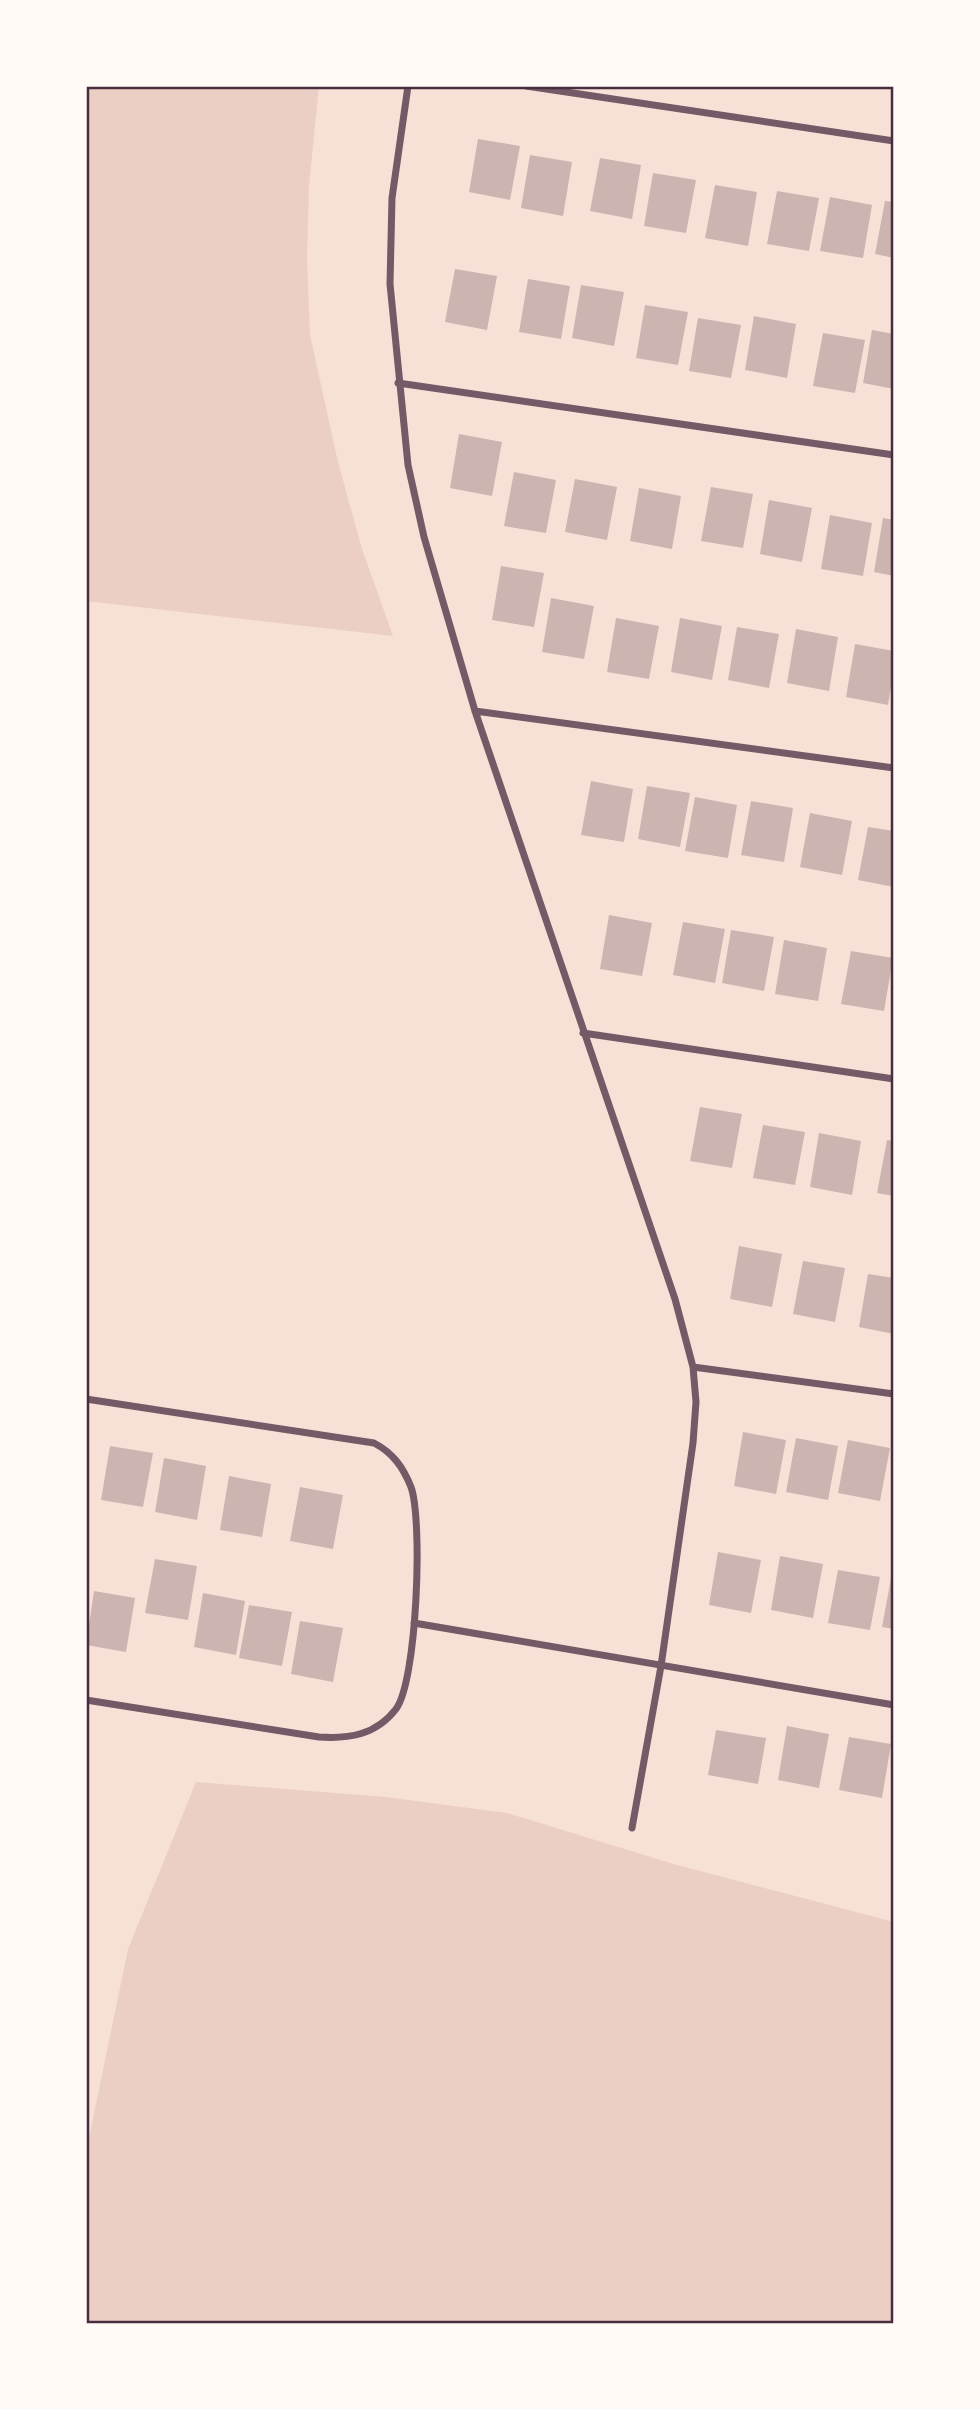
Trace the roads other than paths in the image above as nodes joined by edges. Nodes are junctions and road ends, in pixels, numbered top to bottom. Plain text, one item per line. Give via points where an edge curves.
1 (408, 86) edge
2 (526, 86) edge
3 (894, 141) edge
4 (398, 383) junction
5 (894, 455) edge
6 (475, 710) junction
7 (894, 768) edge
8 (583, 1034) junction
9 (894, 1079) edge
10 (693, 1367) junction
11 (894, 1394) edge
12 (86, 1399) edge
13 (414, 1623) junction
14 (661, 1666) junction
15 (86, 1700) edge
16 (894, 1705) edge
17 (632, 1828) dead end

1 - 4 street via 392,198 390,284
2 - 3 street
4 - 5 street
4 - 6 street via 408,465 424,537
6 - 7 street
6 - 8 street
8 - 9 street
8 - 10 street via 675,1299
10 - 11 street
10 - 14 street via 694,1443
12 - 13 street via 363,1439 388,1450 412,1490 418,1529
13 - 14 street
13 - 15 street via 406,1682 396,1710 375,1728 351,1738 319,1737
14 - 16 street
14 - 17 street

